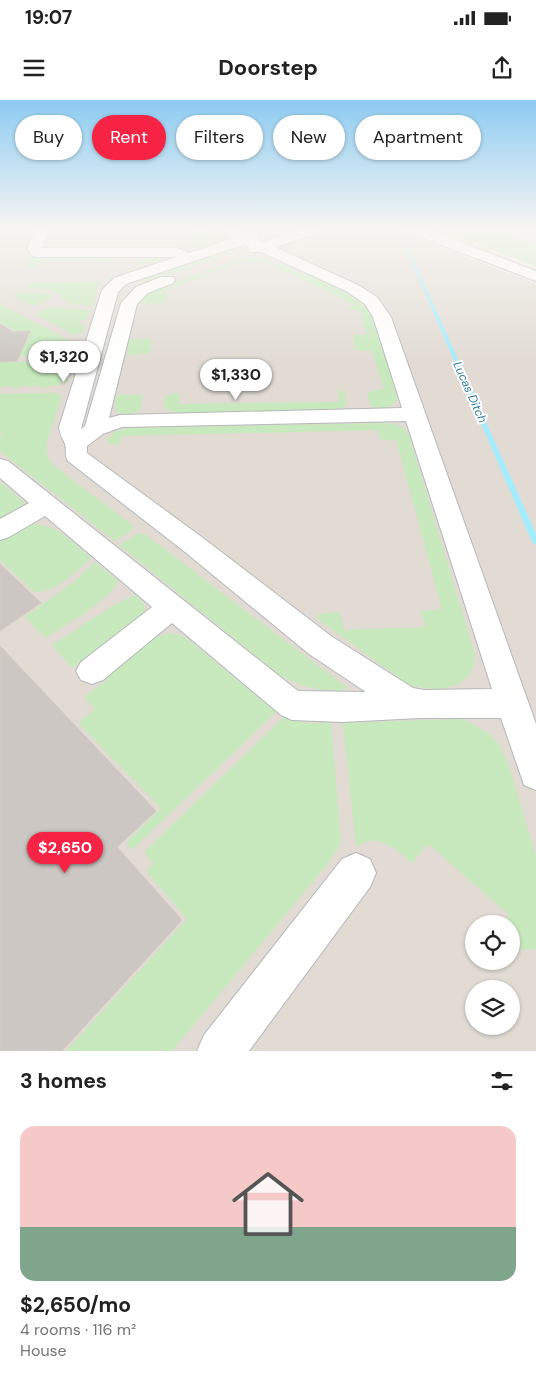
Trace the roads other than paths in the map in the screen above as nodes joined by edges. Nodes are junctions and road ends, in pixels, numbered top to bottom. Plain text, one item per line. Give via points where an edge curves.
1 (140, 274) edge
2 (144, 274) edge
3 (178, 274) edge
4 (326, 274) edge
5 (129, 303) junction
6 (415, 414) junction
7 (85, 436) junction
8 (0, 466) edge
9 (46, 504) junction
10 (0, 531) edge
11 (172, 607) junction
12 (92, 671) dead end
13 (513, 703) junction
14 (424, 705) junction
15 (536, 773) edge
16 (356, 873) dead end
17 (220, 1051) edge

1 - 7 street via 120,281 110,290 70,427 71,438
2 - 5 street via 128,286 126,296
3 - 5 street via 142,290
4 - 6 street via 370,301 382,317
5 - 7 street
6 - 7 street via 120,421
6 - 13 street
7 - 14 street via 76,456 320,645 405,700
8 - 9 street
9 - 10 street
9 - 11 street
11 - 12 street
11 - 14 street via 292,705
13 - 14 street
13 - 15 street
16 - 17 street

